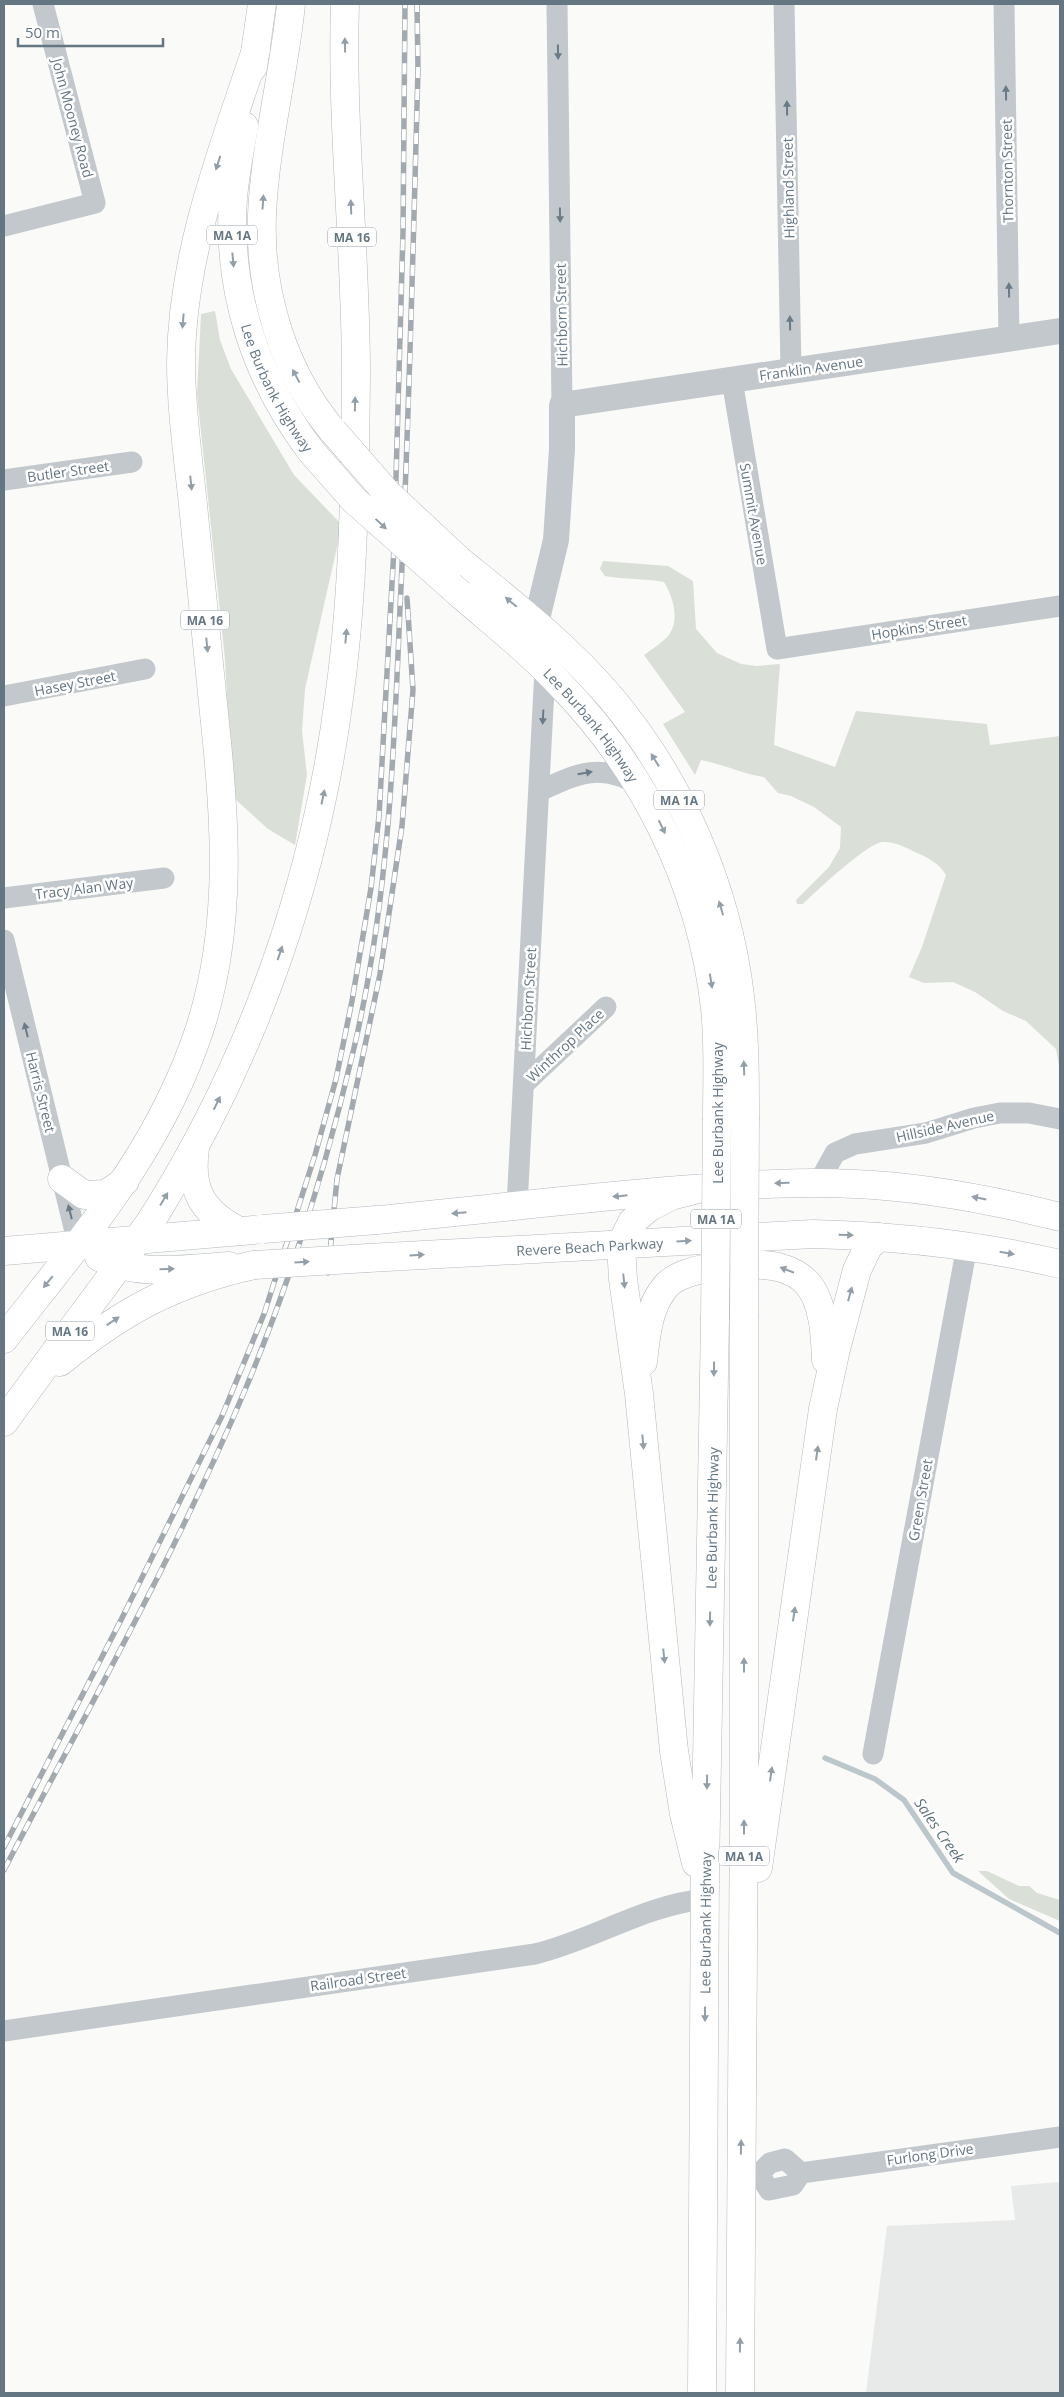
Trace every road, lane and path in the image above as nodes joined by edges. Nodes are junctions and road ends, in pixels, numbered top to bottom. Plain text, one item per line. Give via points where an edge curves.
1 (43, 4) edge
2 (262, 4) edge
3 (291, 4) edge
4 (296, 4) edge
5 (345, 4) edge
6 (557, 4) edge
7 (784, 4) edge
8 (1004, 4) edge
9 (256, 50) junction
10 (284, 64) junction
11 (4, 226) edge
12 (1060, 331) edge
13 (1009, 339) junction
14 (791, 371) junction
15 (732, 380) junction
16 (562, 406) junction
17 (132, 462) dead end
18 (4, 480) edge
19 (1060, 606) edge
20 (536, 623) junction
21 (777, 649) joint
22 (545, 669) junction
23 (145, 670) dead end
24 (4, 696) edge
25 (640, 787) junction
26 (540, 791) junction
27 (164, 878) dead end
28 (4, 898) edge
29 (4, 940) edge
30 (11, 1002) edge
31 (606, 1007) dead end
32 (524, 1084) junction
33 (1060, 1119) edge
34 (195, 1146) junction
35 (62, 1179) junction
36 (126, 1180) junction
37 (819, 1182) junction
38 (698, 1189) junction
39 (517, 1206) junction
40 (1060, 1217) edge
41 (251, 1230) junction
42 (879, 1237) junction
43 (137, 1240) junction
44 (78, 1244) junction
45 (622, 1245) junction
46 (967, 1246) junction
47 (4, 1251) edge
48 (1060, 1264) edge
49 (119, 1265) junction
50 (254, 1265) junction
51 (4, 1339) edge
52 (639, 1394) junction
53 (22, 1397) junction
54 (823, 1409) junction
55 (4, 1422) edge
56 (873, 1754) dead end
57 (705, 1899) junction
58 (743, 1979) junction
59 (4, 2031) edge
60 (1060, 2137) edge
61 (750, 2175) junction
62 (702, 2393) edge
63 (740, 2393) edge

1 - 11 street, John Mooney Road via 95,203
2 - 9 main road, Lee Burbank Highway / MA 1A
3 - 10 main road, Lee Burbank Highway
4 - 10 main road, MA 1A
34 -> 5 main road, MA 16 via 249,1033 286,935 315,832 340,693 350,588 356,376
6 -> 16 street, Hichborn Street
14 -> 7 street, Highland Street
13 -> 8 street, Thornton Street
9 -> 22 main road, Lee Burbank Highway / MA 1A, bridge via 233,196 234,267 245,324 261,367 289,420 354,500
9 -> 36 main road, MA 16 via 201,221 188,279 182,338 184,422 223,806 225,857 221,928 209,996 193,1046 162,1117
20 -> 10 main road, Lee Burbank Highway / MA 1A, bridge via 460,561 387,493 333,431 291,366 275,321 265,275 262,239 264,191
12 - 13 street, Franklin Avenue
13 - 14 street, Franklin Avenue
14 - 15 street, Franklin Avenue
15 - 16 street, Franklin Avenue
15 - 21 street, Summit Avenue
16 - 20 street, Hichborn Street via 556,540
17 - 18 street, Butler Street
19 - 21 street, Hopkins Street
58 -> 20 main road, Lee Burbank Highway / MA 1A, bridge via 745,1117 743,1036 737,976 720,902 695,835 663,771 622,712 576,660
22 - 25 main road, Lee Burbank Highway / MA 1A via 598,727
22 -> 26 street, Hichborn Street
23 - 24 street, Hasey Street
26 -> 25 street via 573,776 596,772 618,776
25 -> 57 main road, Lee Burbank Highway / MA 1A, bridge via 682,873 705,950 716,1026 715,1320
26 - 32 street, Hichborn Street
27 - 28 street, Tracy Alan Way
29 - 30 street, Harris Street
35 -> 30 street, Harris Street
31 - 32 street, Winthrop Place
32 - 39 street, Hichborn Street
33 - 37 street, Hillside Avenue via 1029,1113 1000,1113 920,1134 855,1144 835,1153
34 - 41 main road via 194,1175 201,1200 214,1216
43 -> 34 main road, MA 16
35 - 36 main road via 84,1196 106,1194
44 -> 35 street, Harris Street
36 - 44 main road, MA 16
37 -> 38 main road
40 -> 37 main road via 960,1194
38 -> 39 main road
38 - 45 main road via 671,1196 648,1208 632,1222
39 -> 41 main road, bridge
41 - 43 main road
45 -> 42 main road, Revere Beach Parkway via 795,1234
42 - 46 main road, Revere Beach Parkway
54 -> 42 main road via 857,1270 868,1247
43 - 44 main road
43 - 49 main road, MA 16
44 - 47 main road
44 - 49 main road, Revere Beach Parkway
44 -> 51 main road, MA 16
50 -> 45 main road, Revere Beach Parkway, bridge
45 -> 52 main road via 623,1279
46 -> 48 main road, Revere Beach Parkway
46 - 56 street, Green Street
49 -> 50 main road, Revere Beach Parkway via 150,1270
49 - 53 main road, MA 16
53 -> 50 main road via 82,1344 128,1312 190,1284
54 -> 52 main road via 826,1351 817,1302 803,1279 789,1270 770,1265 696,1270 667,1284 649,1322
52 -> 57 main road via 674,1752 690,1843
53 - 55 main road, MA 16
58 -> 54 main road
57 - 59 street, Railroad Street via 651,1911 566,1946 534,1954
57 -> 62 main road, Lee Burbank Highway / MA 1A
61 -> 58 main road, Lee Burbank Highway / MA 1A
60 - 61 street, Furlong Drive via 800,2172 785,2159 770,2163
63 -> 61 main road, Lee Burbank Highway / MA 1A

